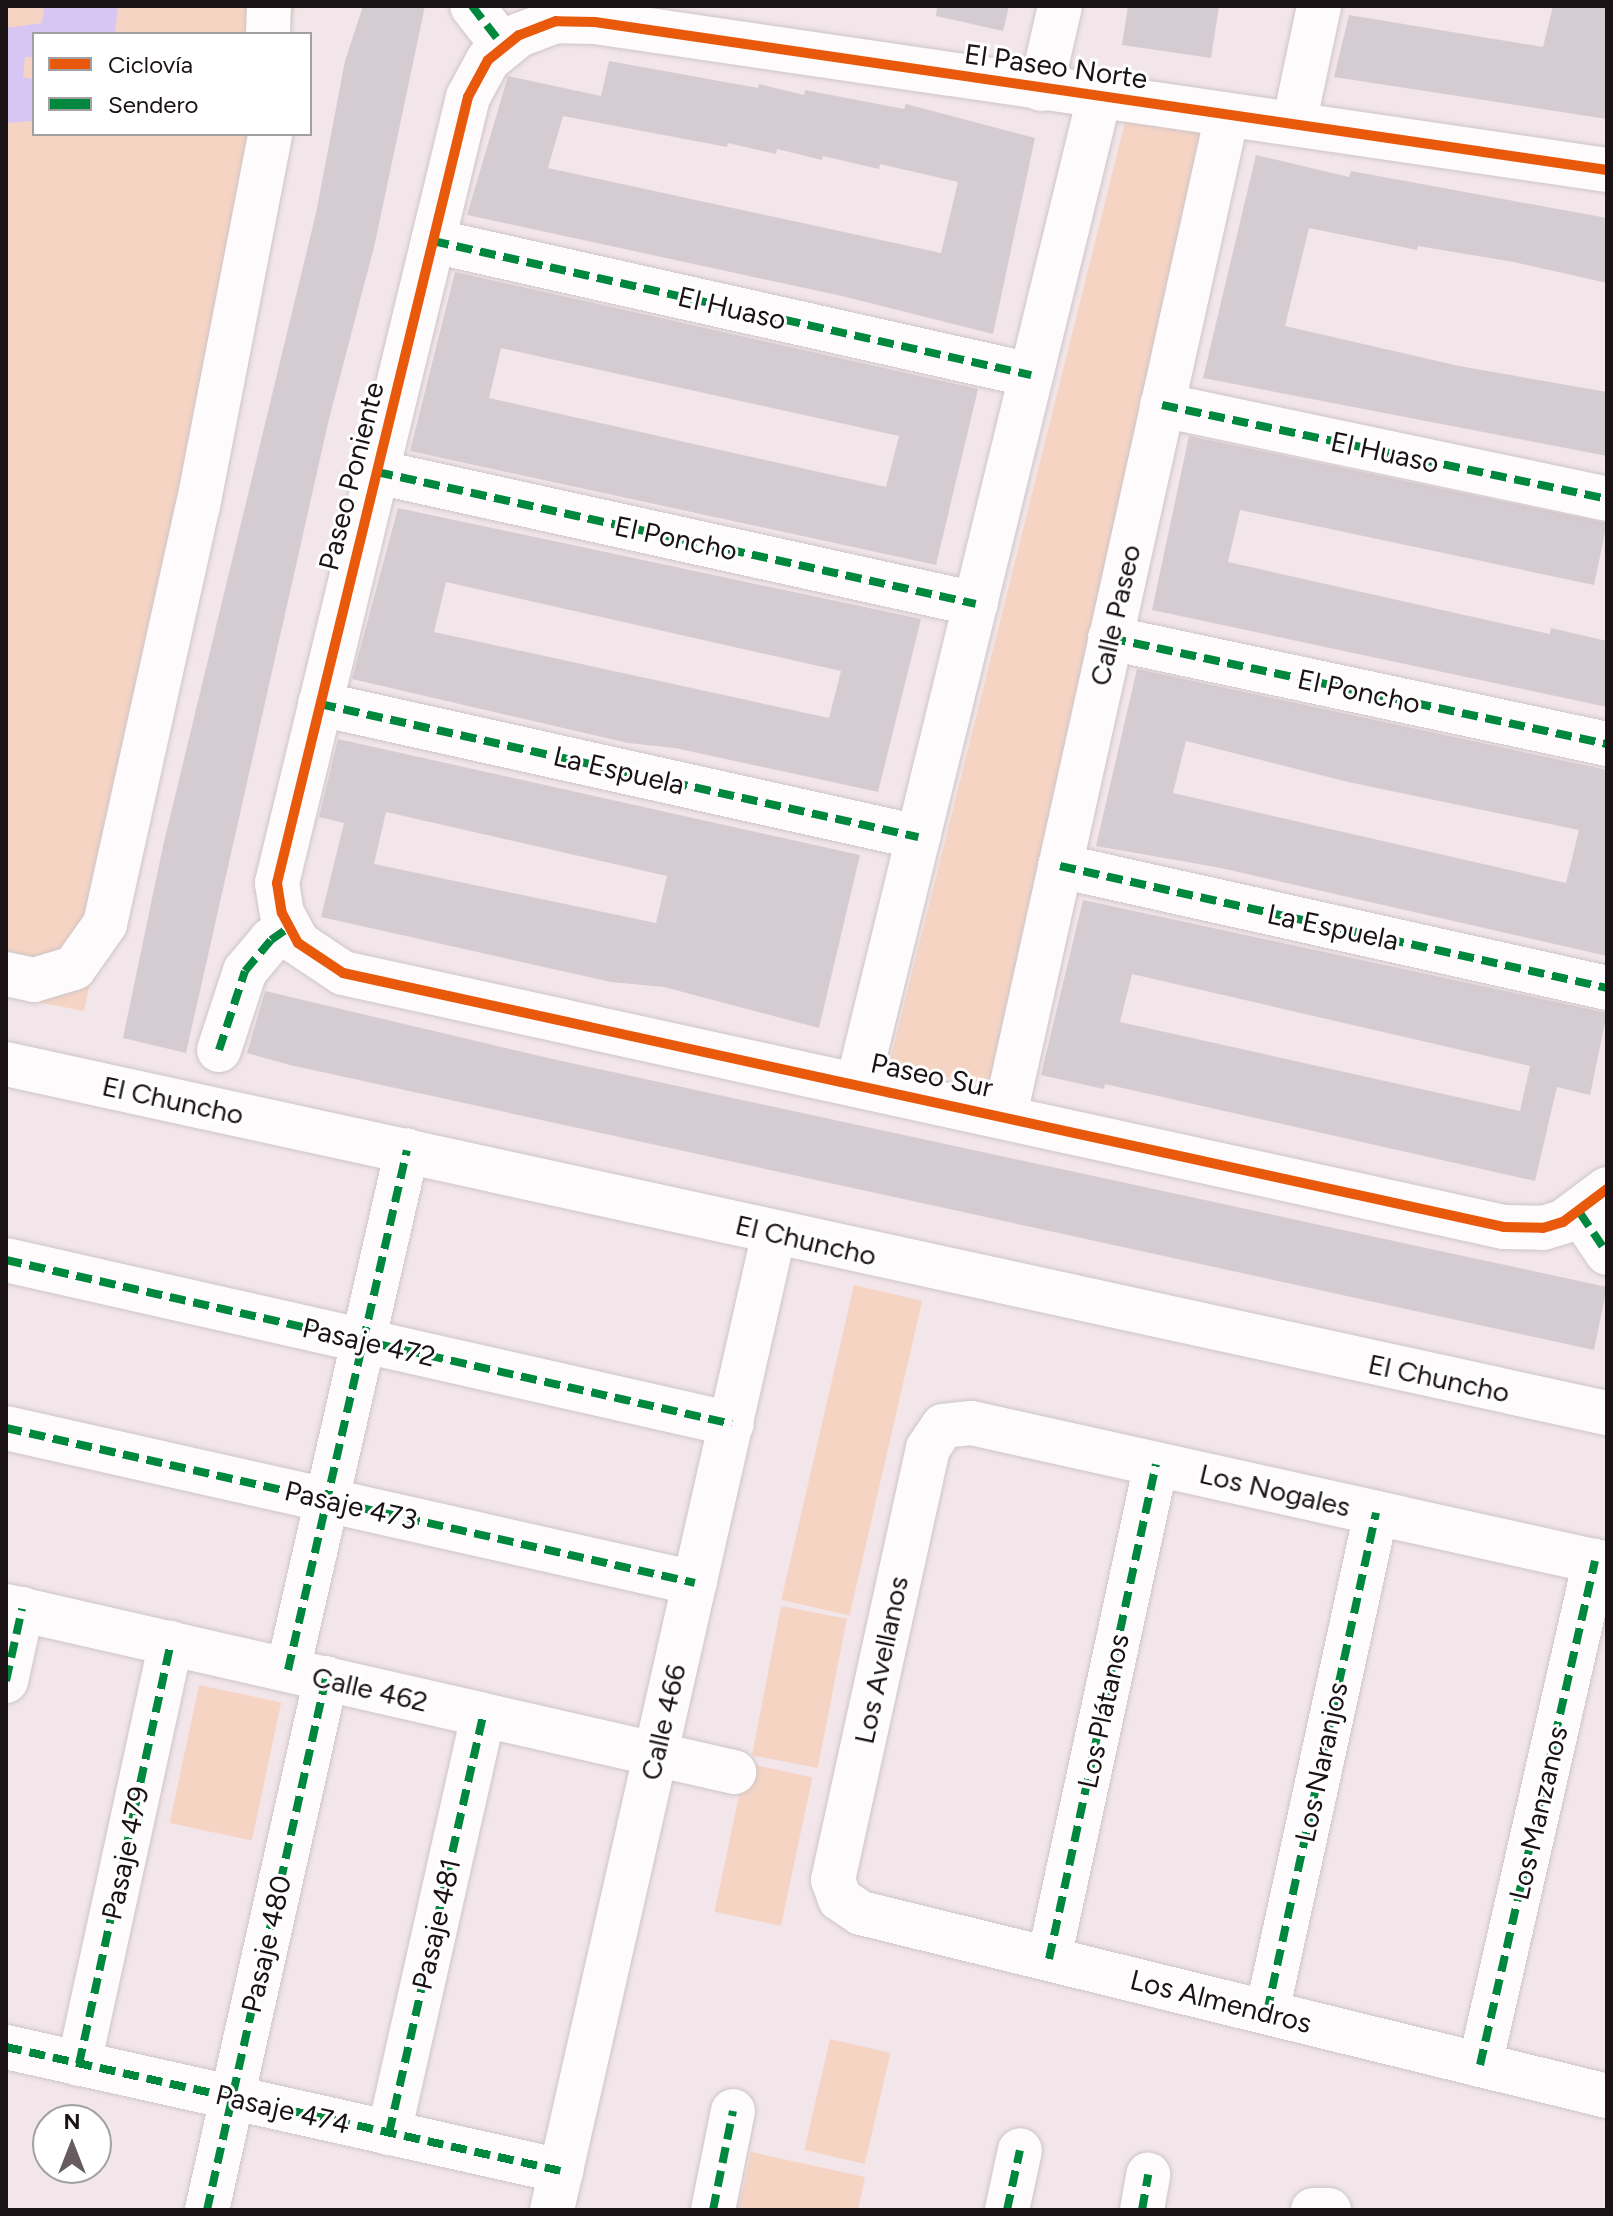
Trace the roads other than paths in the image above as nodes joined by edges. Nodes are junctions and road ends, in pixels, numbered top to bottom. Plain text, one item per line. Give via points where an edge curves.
1 (269, 6) edge
2 (472, 6) edge
3 (1060, 6) edge
4 (1298, 6) edge
5 (1319, 6) edge
6 (268, 32) edge
7 (503, 46) junction
8 (1041, 89) junction
9 (1099, 98) junction
10 (1227, 115) junction
11 (1282, 122) junction
12 (270, 136) edge
13 (1607, 170) edge
14 (433, 241) junction
15 (1031, 375) junction
16 (1162, 405) junction
17 (377, 472) junction
18 (1607, 499) edge
19 (976, 604) junction
20 (1110, 638) junction
21 (320, 704) junction
22 (1607, 744) edge
23 (918, 837) junction
24 (1060, 866) junction
25 (288, 928) junction
26 (6, 974) edge
27 (1607, 988) edge
28 (219, 1050) dead end
29 (6, 1064) edge
30 (858, 1083) junction
31 (1005, 1115) junction
32 (407, 1150) junction
33 (1594, 1201) edge
34 (774, 1233) junction
35 (1607, 1253) edge
36 (6, 1260) edge
37 (363, 1341) junction
38 (1607, 1413) edge
39 (732, 1424) junction
40 (943, 1426) joint
41 (6, 1428) edge
42 (1156, 1464) junction
43 (327, 1500) junction
44 (1376, 1513) junction
45 (1601, 1562) edge
46 (695, 1583) junction
47 (14, 1607) edge
48 (171, 1643) junction
49 (307, 1674) junction
50 (6, 1681) edge
51 (483, 1715) junction
52 (656, 1754) junction
53 (734, 1772) dead end
54 (840, 1899) joint
55 (1049, 1959) junction
56 (1267, 2012) junction
57 (6, 2047) edge
58 (79, 2064) junction
59 (1480, 2065) junction
60 (1607, 2096) edge
61 (232, 2098) junction
62 (733, 2111) dead end
63 (389, 2133) junction
64 (1020, 2150) dead end
65 (556, 2191) edge
66 (207, 2210) edge
67 (713, 2210) edge
68 (1007, 2210) edge
69 (1313, 2210) edge
70 (1329, 2210) edge

1 - 6 street
2 - 7 street
3 - 8 street
4 - 11 street
5 - 11 street
7 - 8 street, El Paseo Norte via 537,26 576,20
7 - 14 street, Paseo Poniente via 476,77 468,97
8 - 9 street, El Paseo Norte
9 - 10 street, El Paseo Norte
9 - 15 street
10 - 11 street, El Paseo Norte
10 - 16 street, Calle Paseo
11 - 13 street, El Paseo Norte
12 - 26 street via 198,506 105,924 74,968 34,980
14 - 15 street, El Huaso
14 - 17 street, Paseo Poniente
15 - 19 street
16 - 18 street, El Huaso
16 - 20 street, Calle Paseo
17 - 19 street, El Poncho
17 - 21 street, Paseo Poniente
19 - 23 street
20 - 22 street, El Poncho
20 - 24 street, Calle Paseo
21 - 23 street, La Espuela
21 - 25 street, Paseo Poniente via 279,867 278,898
23 - 30 street
24 - 27 street, La Espuela
24 - 31 street, Calle Paseo
25 - 28 street via 245,971
25 - 30 street, Paseo Sur via 311,956 343,973
29 - 32 street, El Chuncho
30 - 31 street, Paseo Sur
31 - 33 street, Paseo Sur via 1504,1227 1543,1228
32 - 34 street, El Chuncho
32 - 37 street, Pasaje 480
33 - 35 street, Paseo Sur
34 - 38 street, El Chuncho
34 - 39 street, Calle 466
36 - 37 street, Pasaje 472
37 - 39 street, Pasaje 472
37 - 43 street, Pasaje 480
39 - 46 street, Calle 466
40 - 42 street, Los Nogales via 971,1423
40 - 54 street, Los Avellanos via 928,1448 834,1871
41 - 43 street, Pasaje 473
42 - 44 street, Los Nogales
42 - 55 street, Los Plátanos
43 - 46 street, Pasaje 473
43 - 49 street, Pasaje 480
44 - 45 street, Los Nogales
44 - 56 street, Los Naranjos
45 - 59 street, Los Manzanos
46 - 52 street, Calle 466
47 - 48 street, Calle 462
47 - 50 street
48 - 49 street, Calle 462
48 - 58 street, Pasaje 479
49 - 51 street, Calle 462
49 - 61 street, Pasaje 480
51 - 52 street, Calle 462
51 - 63 street, Pasaje 481
52 - 53 street, Calle 462
52 - 65 street, Calle 466
54 - 55 street, Los Almendros via 861,1913
55 - 56 street, Los Almendros
56 - 59 street, Los Almendros
57 - 58 street, Pasaje 474
58 - 61 street, Pasaje 474
59 - 60 street, Los Almendros
61 - 63 street, Pasaje 474
61 - 66 street, Pasaje 480
62 - 67 street
63 - 65 street, Pasaje 474
64 - 68 street
69 - 70 street

